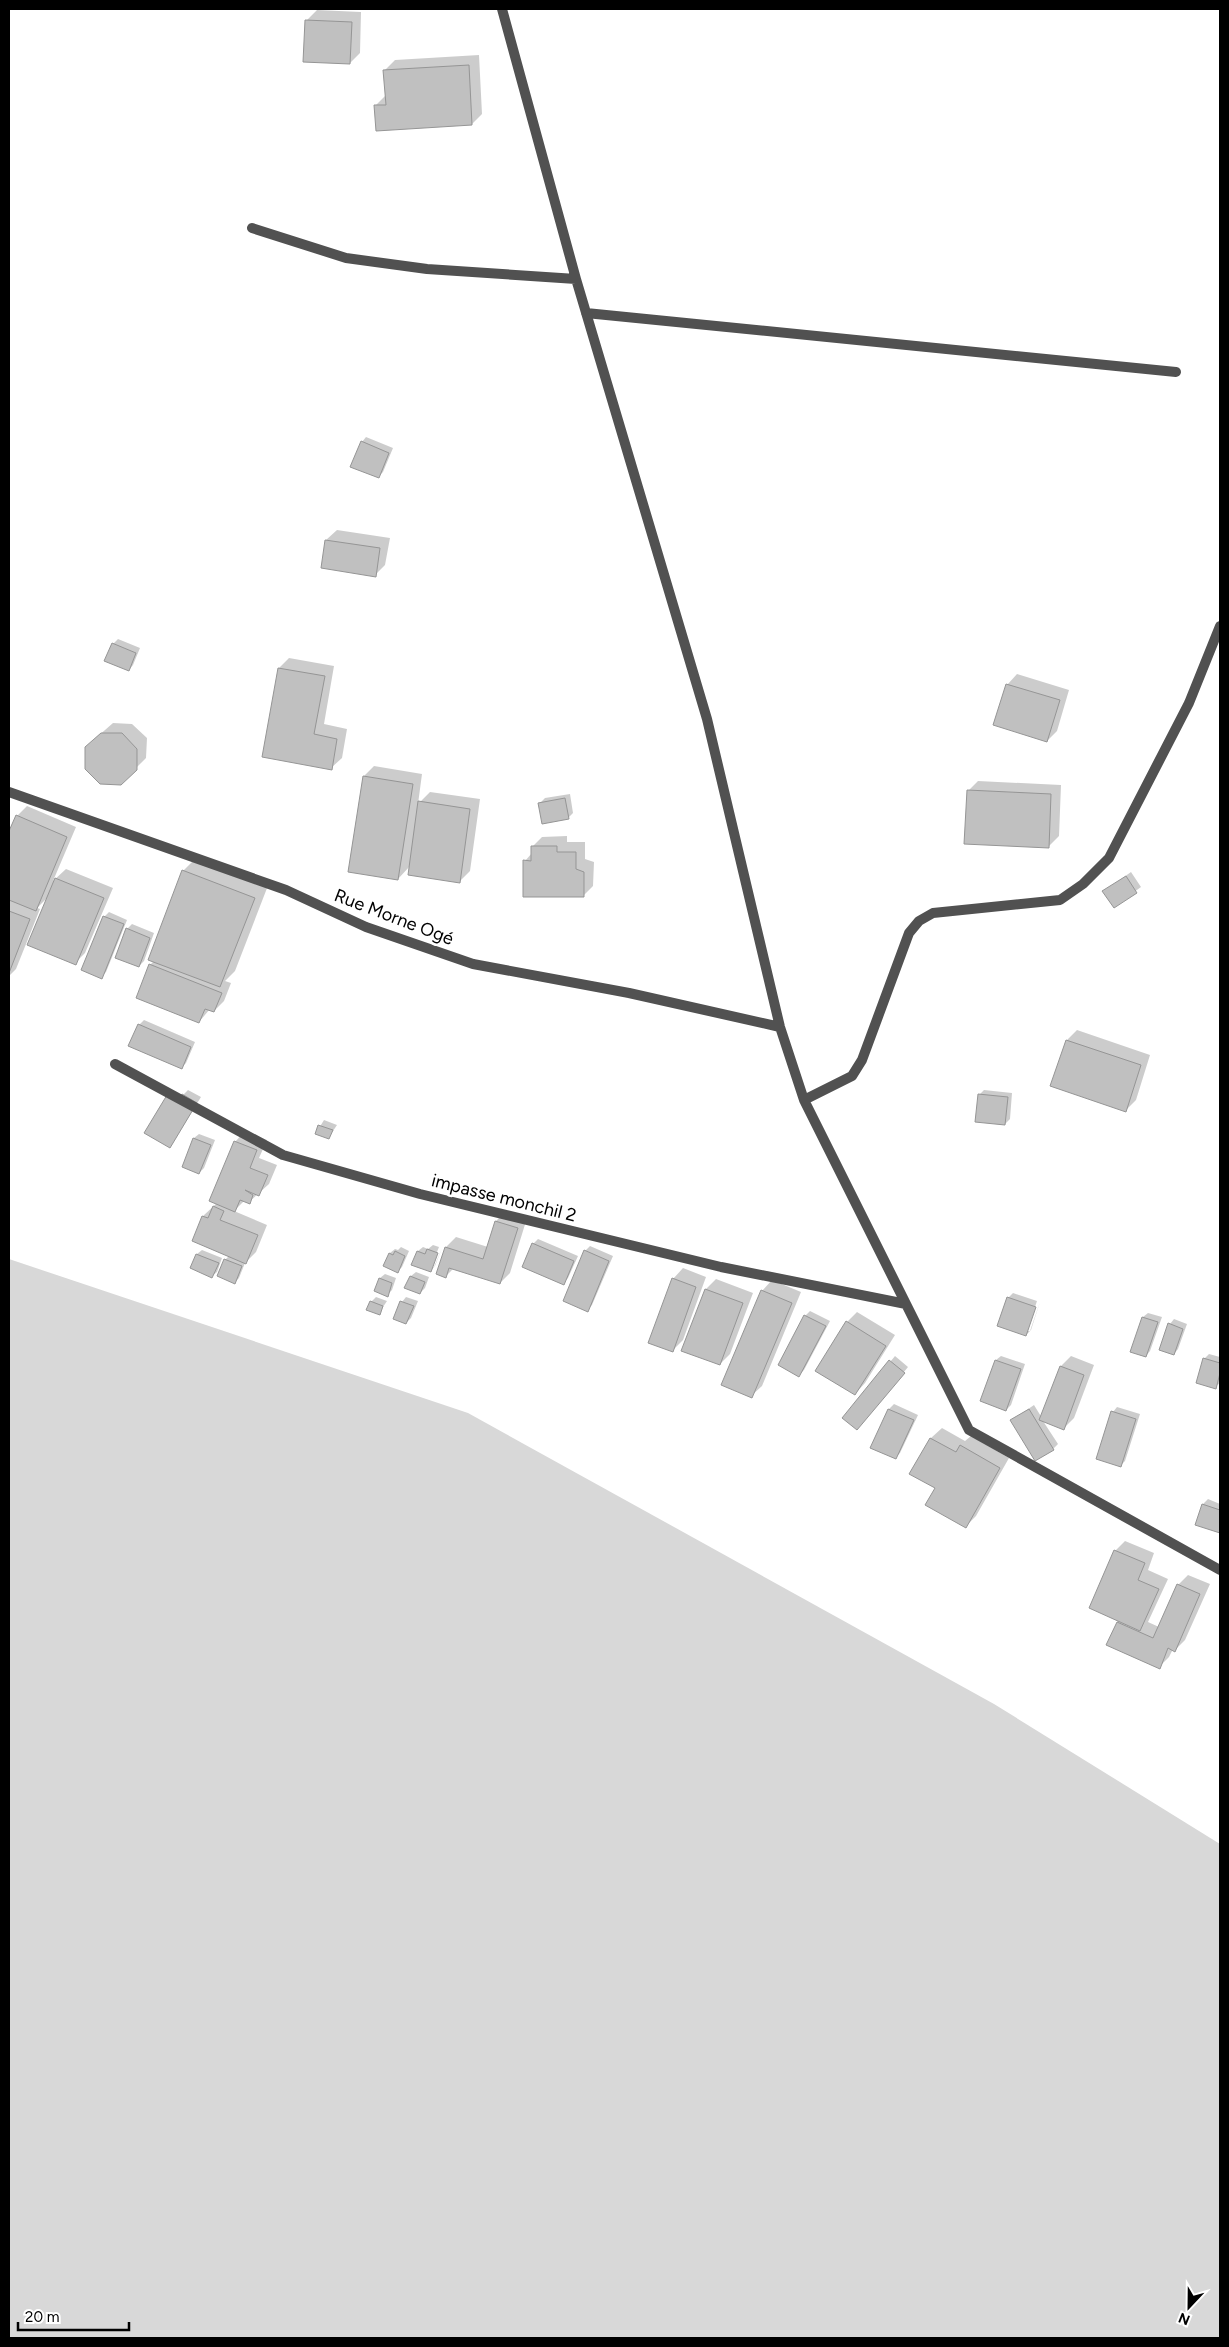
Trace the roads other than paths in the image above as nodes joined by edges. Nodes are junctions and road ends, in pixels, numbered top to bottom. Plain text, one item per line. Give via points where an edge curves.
1 (502, 9) edge
2 (252, 228) dead end
3 (576, 279) junction
4 (586, 313) junction
5 (1176, 372) dead end
6 (1220, 626) edge
7 (9, 792) edge
8 (780, 1026) junction
9 (115, 1064) dead end
10 (804, 1100) junction
11 (906, 1304) junction
12 (1220, 1570) edge

1 - 3 street
2 - 3 street via 346,258 427,270
3 - 4 street
4 - 5 street
4 - 8 street via 707,719
6 - 10 street via 1189,703 1110,858 1083,884 1060,900 933,913 919,921 909,932 862,1060 852,1076
7 - 8 street, Rue Morne Ogé via 286,890 366,928 473,964
8 - 10 street
9 - 11 street, impasse monchil 2 via 283,1156 702,1263
10 - 11 street
11 - 12 street via 970,1430

